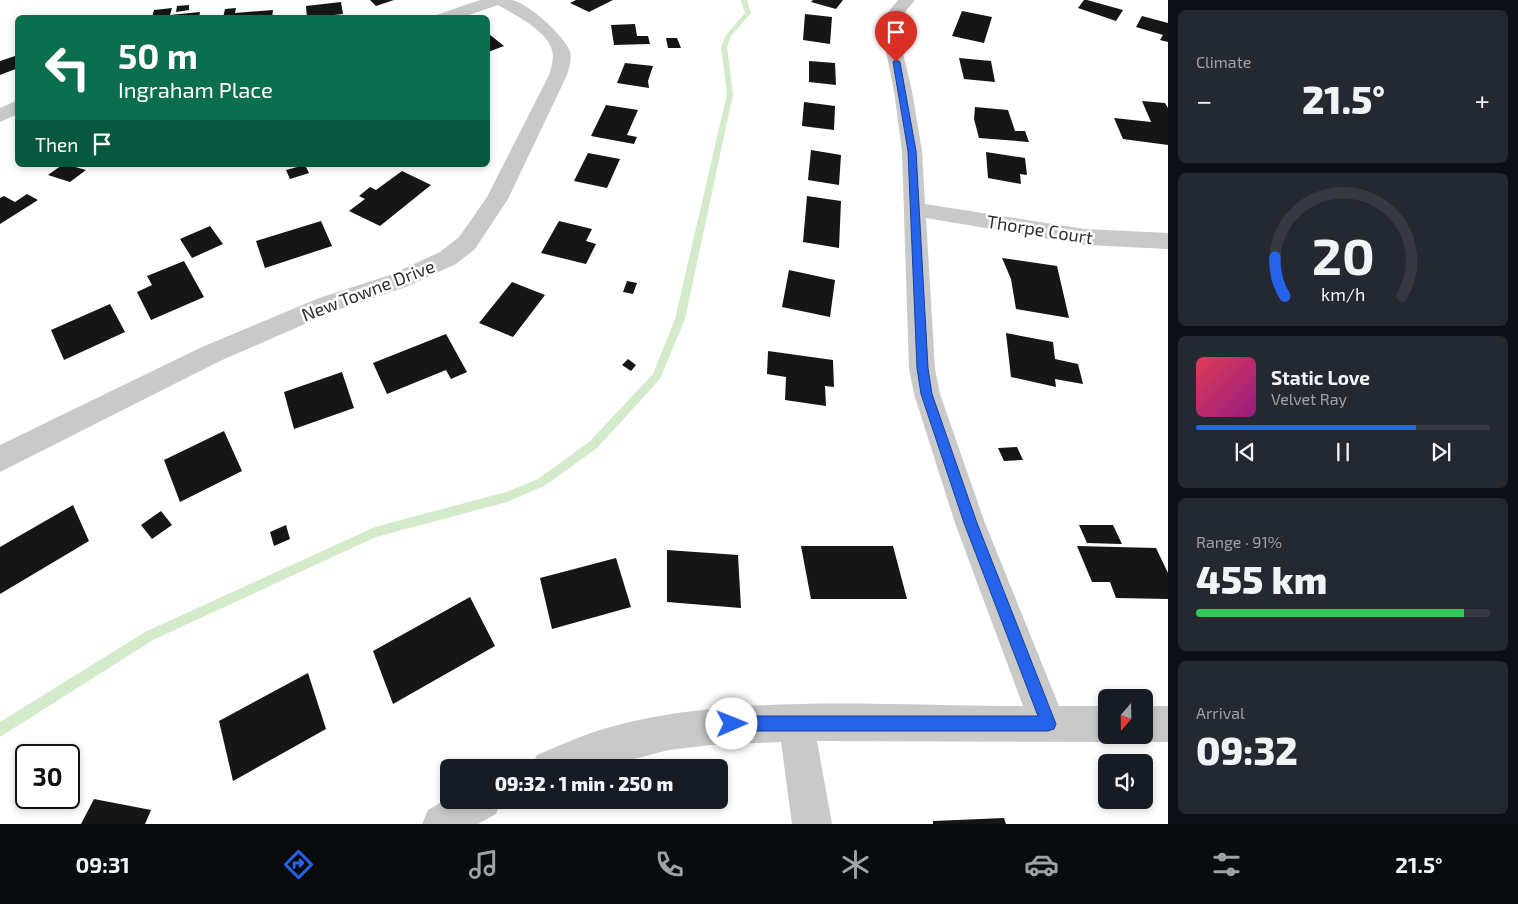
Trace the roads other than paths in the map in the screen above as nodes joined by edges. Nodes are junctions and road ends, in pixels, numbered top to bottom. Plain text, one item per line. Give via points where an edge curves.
1 (496, 0) edge
2 (502, 0) edge
3 (907, 0) edge
4 (451, 15) edge
5 (15, 108) edge
6 (0, 116) edge
7 (914, 209) junction
8 (1168, 241) edge
9 (0, 459) edge
10 (796, 723) junction
11 (1048, 724) junction
12 (1098, 724) edge
13 (1153, 724) edge
14 (1168, 724) edge
15 (569, 759) edge
16 (467, 809) edge
17 (442, 824) edge
18 (812, 824) edge

1 - 4 street
2 - 9 street, New Towne Drive via 552,36 558,44 562,62 497,199 467,243 429,268 328,304 211,354
3 - 7 street via 893,16 890,32 912,151
5 - 6 street
7 - 8 street, Thorpe Court via 1085,237
7 - 11 street via 922,368 927,394 970,523
10 - 11 street
10 - 15 street via 732,724 638,738
10 - 18 street
11 - 12 street
13 - 14 street
16 - 17 street

